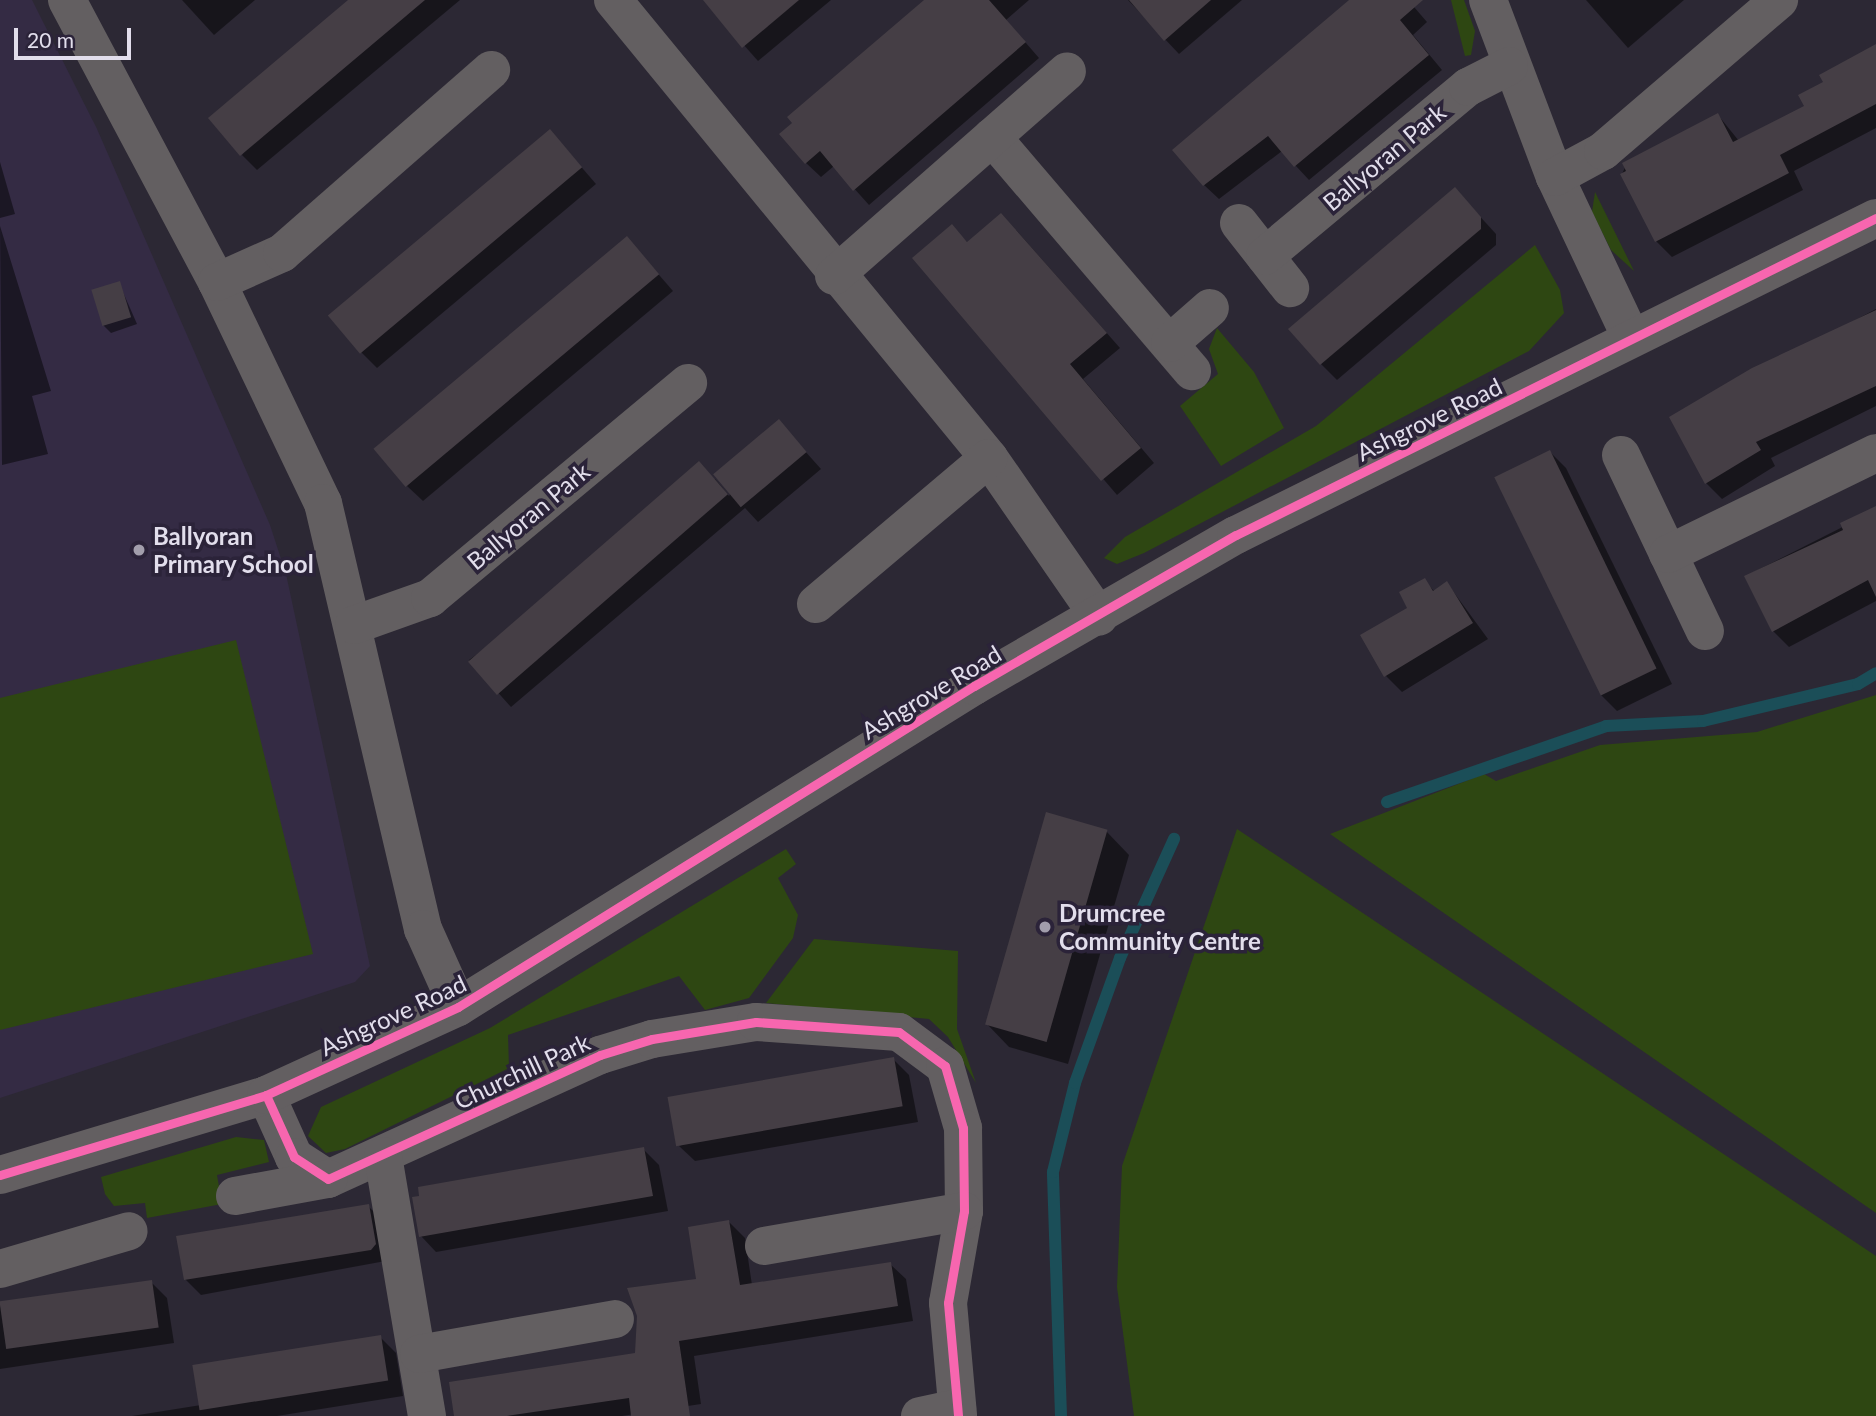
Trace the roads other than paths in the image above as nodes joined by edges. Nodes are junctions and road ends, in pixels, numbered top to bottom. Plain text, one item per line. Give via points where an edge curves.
1 (67, 0) edge
2 (613, 0) edge
3 (1488, 0) edge
4 (1779, 0) edge
5 (1509, 66) junction
6 (491, 70) dead end
7 (1067, 71) dead end
8 (992, 137) junction
9 (1555, 177) junction
10 (1876, 218) edge
11 (1239, 223) dead end
12 (1265, 256) junction
13 (834, 276) junction
14 (217, 282) junction
15 (1290, 288) dead end
16 (1210, 308) dead end
17 (1631, 338) junction
18 (688, 383) dead end
19 (1876, 453) edge
20 (1622, 455) dead end
21 (989, 458) junction
22 (1668, 554) junction
23 (816, 604) dead end
24 (1099, 617) junction
25 (354, 625) junction
26 (1705, 631) dead end
27 (458, 1007) junction
28 (266, 1095) junction
29 (383, 1156) junction
30 (0, 1175) edge
31 (328, 1180) junction
32 (235, 1196) dead end
33 (964, 1211) junction
34 (129, 1231) dead end
35 (764, 1246) dead end
36 (0, 1269) edge
37 (615, 1319) dead end
38 (419, 1354) junction
39 (958, 1412) edge
40 (428, 1416) edge
41 (920, 1416) edge

1 - 14 street
2 - 13 street
3 - 5 street
4 - 9 street via 1603,151
5 - 9 street
5 - 12 street, Ballyoran Park via 1468,88
6 - 14 street via 282,253
7 - 8 street
8 - 13 street
8 - 16 street via 1181,357
9 - 17 street
10 - 17 street, Ashgrove Road
11 - 12 street
12 - 15 street
13 - 21 street
14 - 25 street via 323,503
17 - 24 street, Ashgrove Road via 1236,535
18 - 25 street, Ballyoran Park via 430,598
19 - 22 street
20 - 22 street
21 - 23 street
21 - 24 street
22 - 26 street
24 - 27 street, Ashgrove Road via 974,687
25 - 27 street via 424,929
27 - 28 street, Ashgrove Road
28 - 30 street, Ashgrove Road
28 - 31 street via 293,1157
29 - 31 street, Churchill Park
29 - 33 street, Churchill Park via 600,1055 652,1038 757,1022 899,1032 945,1066 963,1128
29 - 38 street
31 - 32 street, Churchill Park
33 - 35 street
33 - 39 street, Churchill Park via 948,1303
34 - 36 street
37 - 38 street
38 - 40 street
39 - 41 street, Churchill Park

